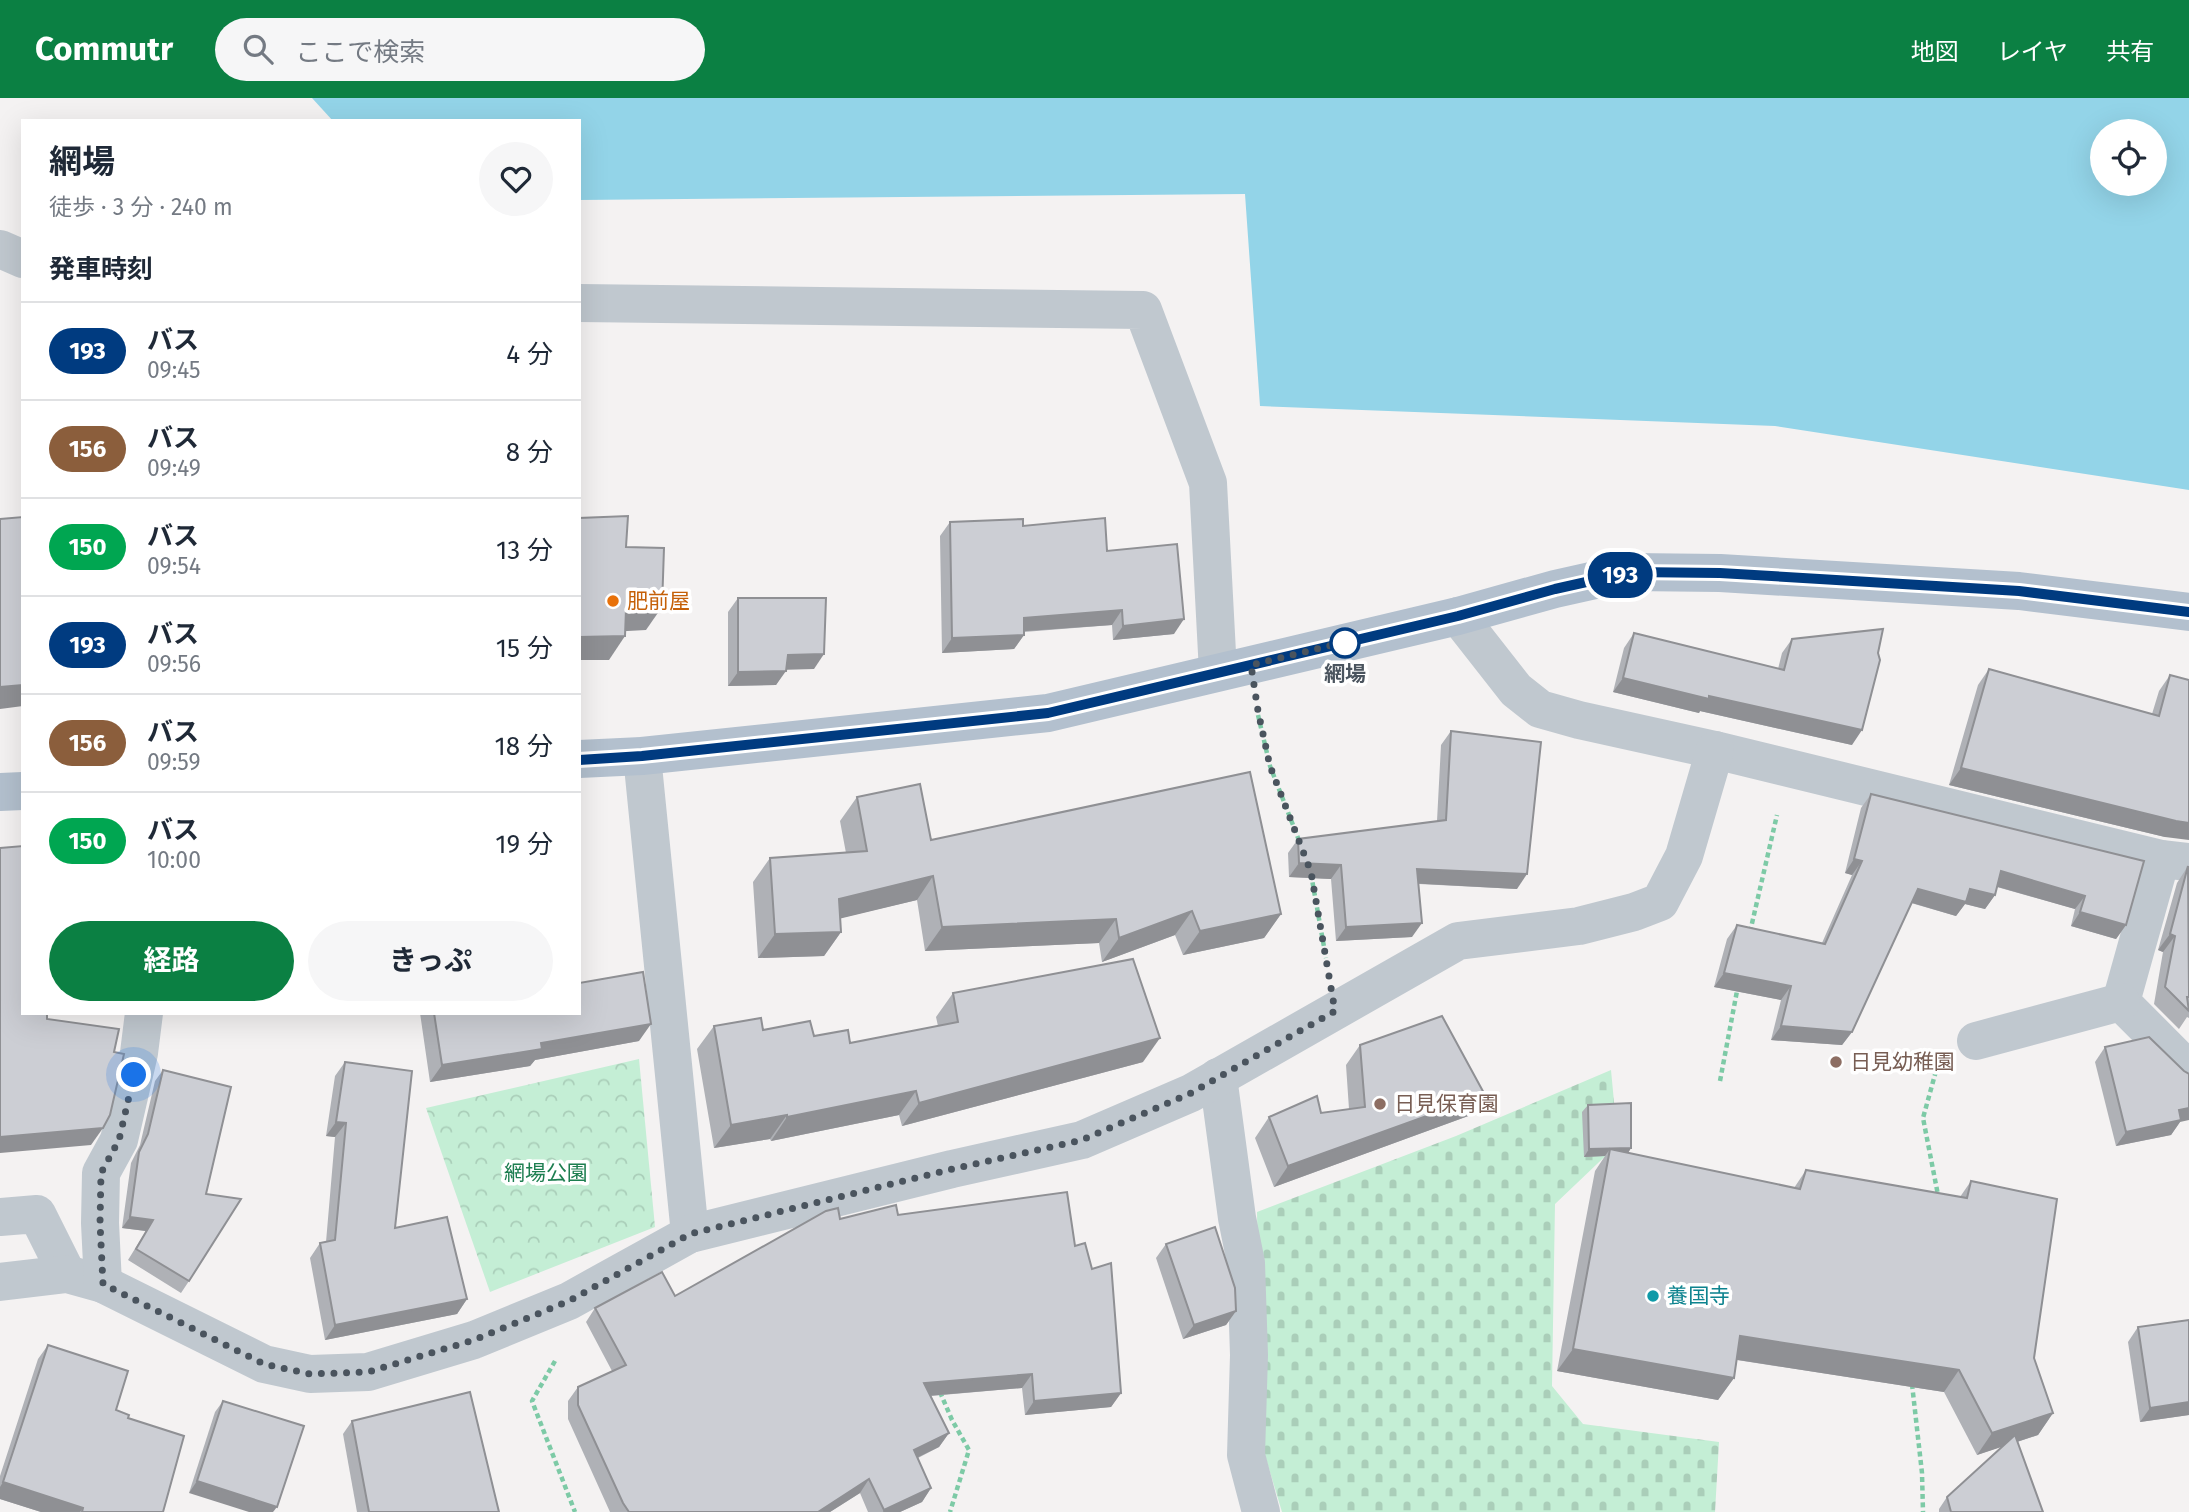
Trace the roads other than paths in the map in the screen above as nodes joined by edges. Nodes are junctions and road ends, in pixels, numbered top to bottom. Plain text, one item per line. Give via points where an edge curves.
1 (0, 249) edge
2 (21, 258) edge
3 (581, 303) edge
4 (2189, 612) edge
5 (1458, 616) junction
6 (1235, 669) junction
7 (1715, 750) junction
8 (642, 756) junction
9 (581, 760) edge
10 (21, 791) edge
11 (0, 792) edge
12 (2175, 860) edge
13 (2121, 1002) junction
14 (144, 1015) edge
15 (1976, 1041) dead end
16 (2189, 1070) edge
17 (1218, 1077) junction
18 (0, 1217) edge
19 (690, 1234) junction
20 (67, 1274) junction
21 (0, 1282) edge
22 (103, 1284) junction
23 (1261, 1512) edge

1 - 2 street
3 - 6 street via 1143,310 1208,483
4 - 5 main road via 2019,591 1631,572
5 - 6 main road
5 - 7 street via 1516,690 1540,709
6 - 8 main road via 1048,713
7 - 12 street
7 - 17 street via 1684,856 1660,902 1579,926 1458,941
8 - 9 main road
8 - 19 street
10 - 11 main road
12 - 13 street
13 - 15 street
13 - 16 street
14 - 22 street via 119,1140 101,1173
17 - 19 street via 1082,1140
17 - 23 street via 1246,1263 1250,1354 1246,1455
18 - 20 street via 37,1214
19 - 22 street via 569,1301 474,1340 368,1372 310,1374 264,1364
20 - 21 street
20 - 22 street

